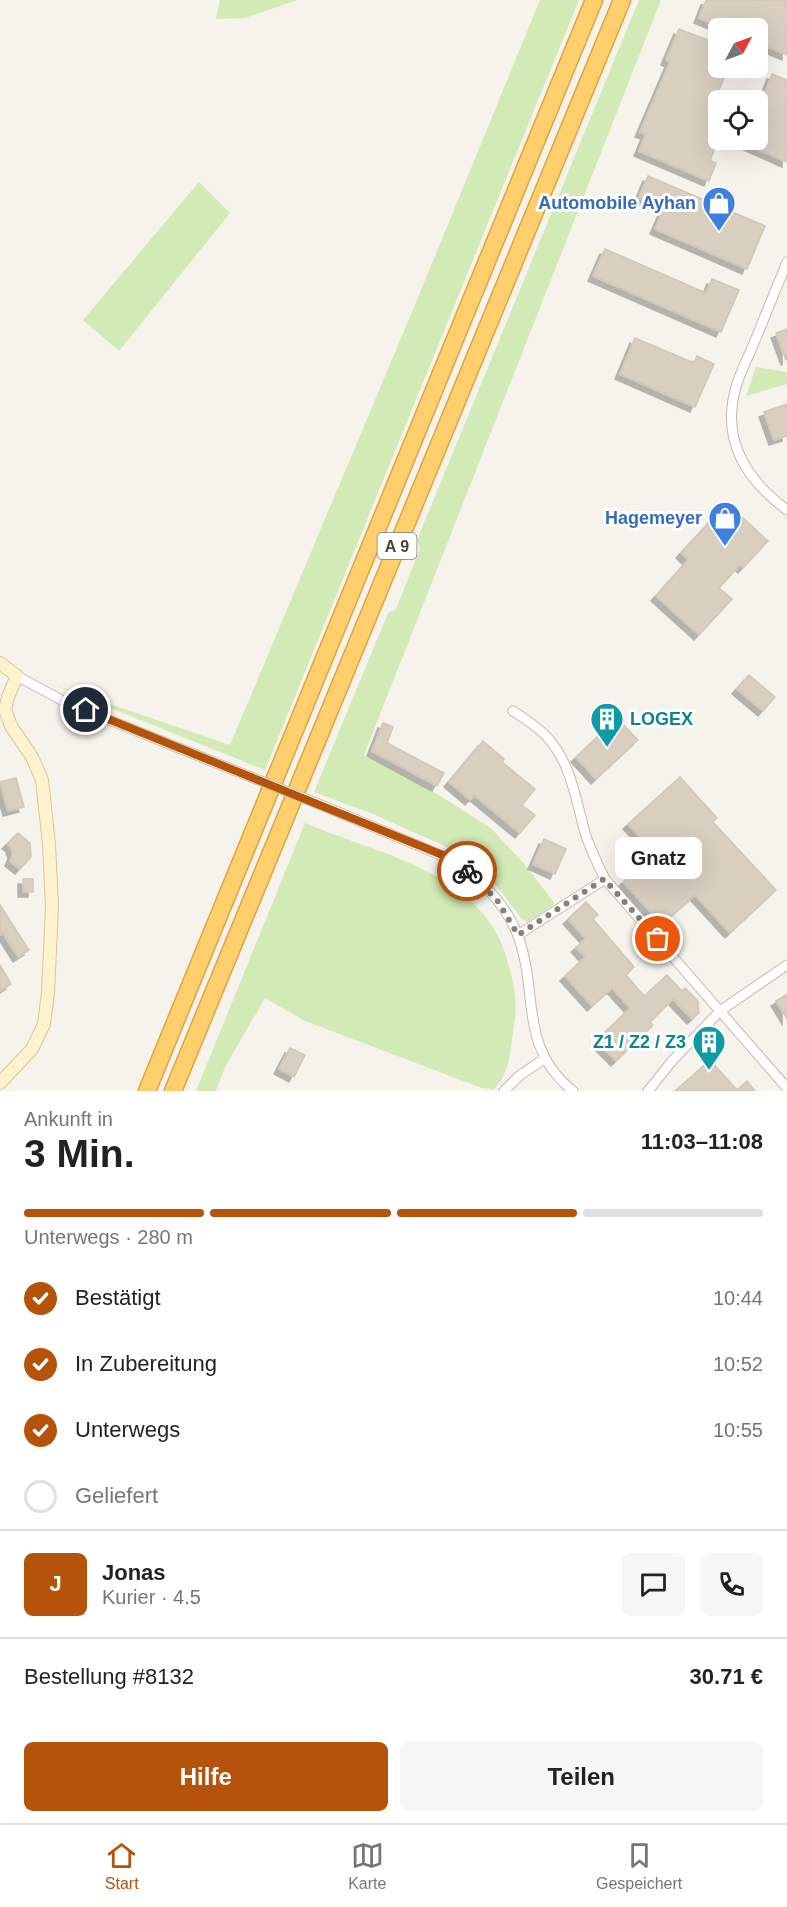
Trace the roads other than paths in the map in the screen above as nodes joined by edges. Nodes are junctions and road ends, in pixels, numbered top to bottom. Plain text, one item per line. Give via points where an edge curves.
1 (594, 0) edge
2 (622, 0) edge
3 (787, 262) edge
4 (787, 510) edge
5 (0, 663) edge
6 (17, 675) junction
7 (513, 711) dead end
8 (604, 879) junction
9 (518, 935) junction
10 (787, 966) edge
11 (720, 1011) junction
12 (544, 1059) junction
13 (0, 1083) edge
14 (787, 1088) edge
15 (147, 1091) edge
16 (173, 1091) edge
17 (504, 1091) edge
18 (573, 1091) edge
19 (648, 1091) edge

1 - 15 highway, A 9
2 - 16 highway, A 9
3 - 4 street via 736,385 731,422 740,458 750,475
5 - 6 street
6 - 9 street, bridge via 67,703 445,856 481,882
6 - 13 street via 5,711 42,780 52,906 44,1024 32,1049
7 - 8 street via 549,738 559,754
8 - 9 street
8 - 11 street
9 - 12 street via 533,1028
10 - 11 street
11 - 14 street
11 - 19 street
12 - 17 street
12 - 18 street

